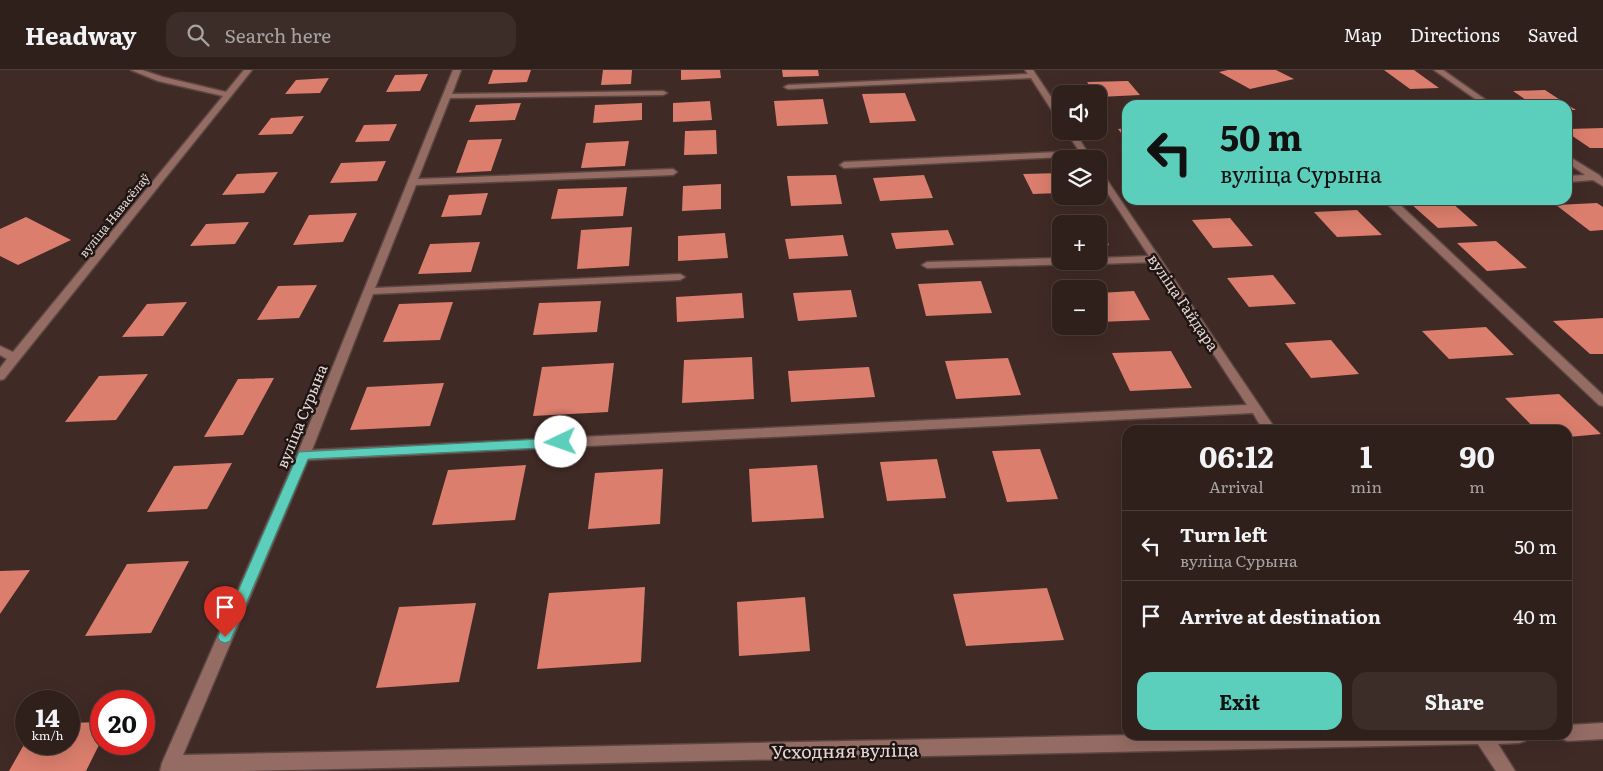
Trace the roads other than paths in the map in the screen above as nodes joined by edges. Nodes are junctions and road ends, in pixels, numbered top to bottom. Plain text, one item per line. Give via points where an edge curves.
1 (135, 70) edge
2 (248, 70) edge
3 (457, 70) edge
4 (1438, 70) edge
5 (1031, 73) edge
6 (788, 86) dead end
7 (663, 93) dead end
8 (228, 95) junction
9 (446, 96) junction
10 (1482, 100) edge
11 (1052, 104) edge
12 (1052, 157) edge
13 (1572, 161) edge
14 (844, 165) dead end
15 (673, 172) dead end
16 (1598, 177) edge
17 (1572, 179) edge
18 (412, 182) junction
19 (1603, 184) edge
20 (1107, 186) edge
21 (1393, 205) edge
22 (1156, 259) junction
23 (1107, 261) edge
24 (1052, 262) edge
25 (927, 265) dead end
26 (680, 277) dead end
27 (369, 291) junction
28 (0, 350) edge
29 (14, 358) junction
30 (0, 376) edge
31 (1603, 402) edge
32 (1256, 409) junction
33 (1267, 425) edge
34 (303, 455) junction
35 (1603, 731) edge
36 (1572, 733) edge
37 (1313, 740) edge
38 (1486, 740) edge
39 (169, 767) edge
40 (1506, 771) edge

1 - 8 street
2 - 8 street, вуліца Навасёлаў
3 - 9 street, вуліца Сурына
4 - 10 street
5 - 6 street
5 - 11 street
7 - 9 street
8 - 29 street, вуліца Навасёлаў
9 - 18 street, вуліца Сурына
12 - 14 street
13 - 16 street
15 - 18 street
16 - 17 street
16 - 19 street
18 - 27 street, вуліца Сурына
20 - 22 street, вуліца Гайдара
21 - 31 street
22 - 23 street
22 - 32 street, вуліца Гайдара
24 - 25 street
26 - 27 street
27 - 34 street, вуліца Сурына
28 - 29 street
29 - 30 street, вуліца Навасёлаў
32 - 33 street, вуліца Гайдара
32 - 34 street
34 - 39 street, вуліца Сурына
35 - 36 street
37 - 39 street, Усходняя вуліца
38 - 40 street

